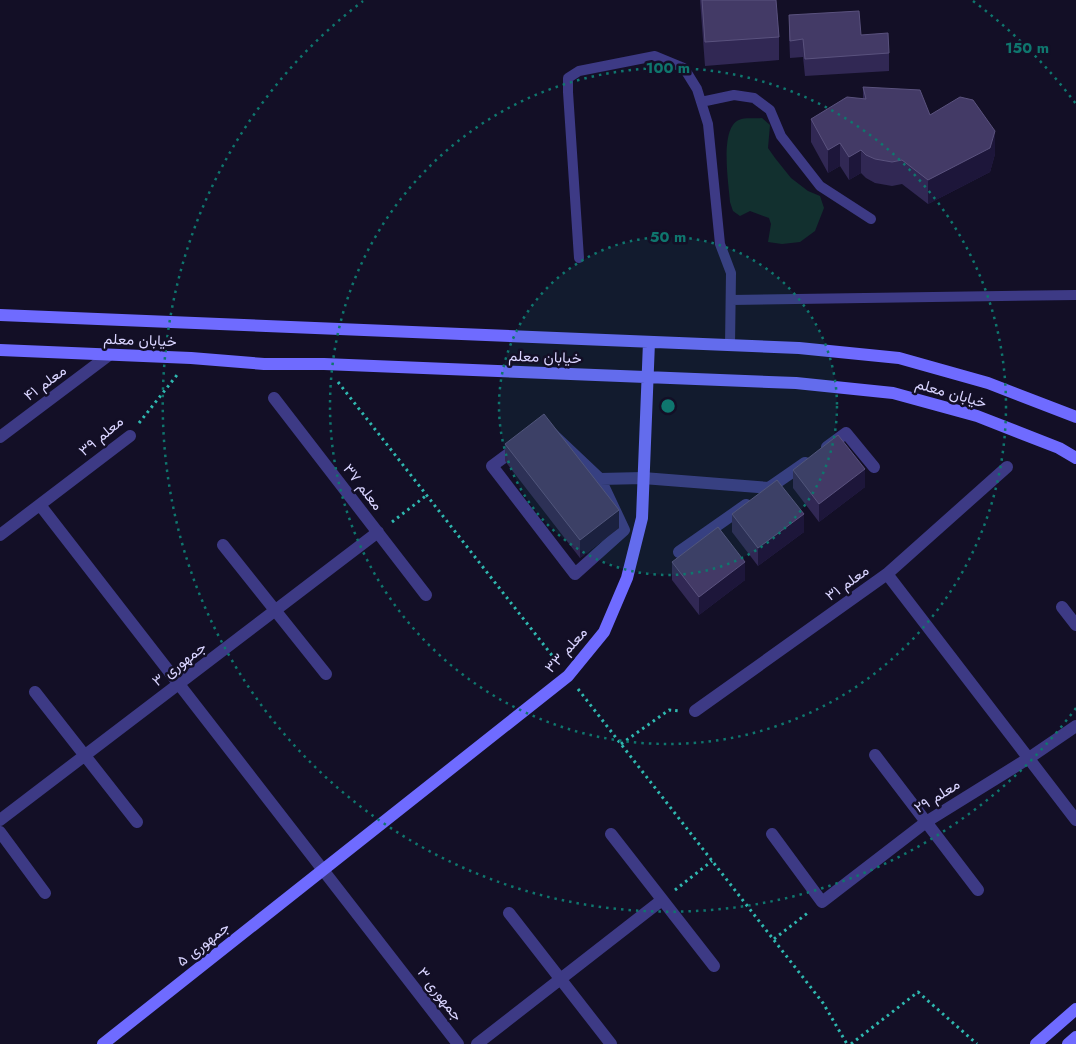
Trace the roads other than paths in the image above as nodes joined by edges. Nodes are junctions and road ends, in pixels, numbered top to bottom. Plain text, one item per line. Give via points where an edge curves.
1 (701, 102) junction
2 (871, 219) dead end
3 (579, 258) dead end
4 (1076, 295) edge
5 (730, 300) junction
6 (0, 315) edge
7 (649, 342) junction
8 (730, 345) junction
9 (0, 350) edge
10 (109, 355) junction
11 (648, 377) junction
12 (274, 398) dead end
13 (1076, 416) edge
14 (130, 436) road end
15 (0, 437) edge
16 (1076, 458) edge
17 (874, 467) dead end
18 (1007, 467) dead end
19 (643, 478) junction
20 (600, 479) junction
21 (769, 488) junction
22 (40, 504) junction
23 (378, 532) junction
24 (0, 535) edge
25 (222, 545) dead end
26 (679, 552) dead end
27 (887, 574) junction
28 (426, 595) dead end
29 (1062, 607) dead end
30 (275, 611) junction
31 (1076, 625) edge
32 (326, 674) dead end
33 (179, 684) junction
34 (35, 692) dead end
35 (695, 712) road end
36 (1076, 726) edge
37 (875, 755) dead end
38 (85, 756) junction
39 (1029, 758) junction
40 (0, 820) edge
41 (1076, 820) edge
42 (137, 822) dead end
43 (926, 822) junction
44 (0, 832) edge
45 (611, 834) dead end
46 (772, 834) dead end
47 (323, 870) junction
48 (978, 890) dead end
49 (45, 892) dead end
50 (662, 900) junction
51 (508, 913) dead end
52 (714, 966) dead end
53 (560, 979) junction
54 (1076, 1009) edge
55 (1076, 1036) edge
56 (103, 1044) edge
57 (458, 1044) edge
58 (477, 1044) edge
59 (611, 1044) edge
60 (1036, 1044) edge
61 (1068, 1044) edge

1 - 2 lane via 734,95 754,98 770,110 781,136 820,186
1 - 3 lane via 684,68 655,56 579,71 568,78
1 - 5 lane via 708,124 720,244 731,273
4 - 5 lane
5 - 8 lane
6 - 7 main road, خیابان معلم
7 - 8 main road, خیابان معلم
7 - 11 main road, معلم ۳۳
8 - 13 main road, خیابان معلم via 900,358 988,383
9 - 10 main road, خیابان معلم
10 - 11 main road, خیابان معلم via 264,364
10 - 15 street, معلم ۴۱
11 - 16 main road, خیابان معلم via 796,384 893,393 977,416 1059,448
11 - 19 main road, معلم ۳۳
12 - 23 street, معلم ۳۷
14 - 22 street, معلم ۳۹
17 - 21 street via 846,433
18 - 27 street, معلم ۳۱
19 - 20 street
19 - 21 street
19 - 47 main road, معلم ۳۳ via 642,518 627,578 604,632 568,676
20 - 20 street via 545,427 492,466 575,574 624,530
21 - 26 street
22 - 24 street, معلم ۳۹
22 - 33 street, جمهوری ۳
23 - 28 street, معلم ۳۷
23 - 30 street, جمهوری ۳
25 - 30 street
27 - 35 street, معلم ۳۱
27 - 39 street
29 - 31 street
30 - 32 street
30 - 33 street, جمهوری ۳
33 - 38 street, جمهوری ۳
33 - 47 street, جمهوری ۳
34 - 38 street
36 - 39 street, معلم ۲۹
37 - 43 street
38 - 40 street, جمهوری ۳
38 - 42 street
39 - 41 street
39 - 43 street, معلم ۲۹
43 - 46 street, معلم ۲۹ via 822,902
43 - 48 street
44 - 49 street
45 - 50 street
47 - 56 main road, جمهوری ۵
47 - 57 street, جمهوری ۳
50 - 52 street
50 - 53 street
51 - 53 street
53 - 58 street
53 - 59 street
54 - 60 main road
55 - 61 main road

